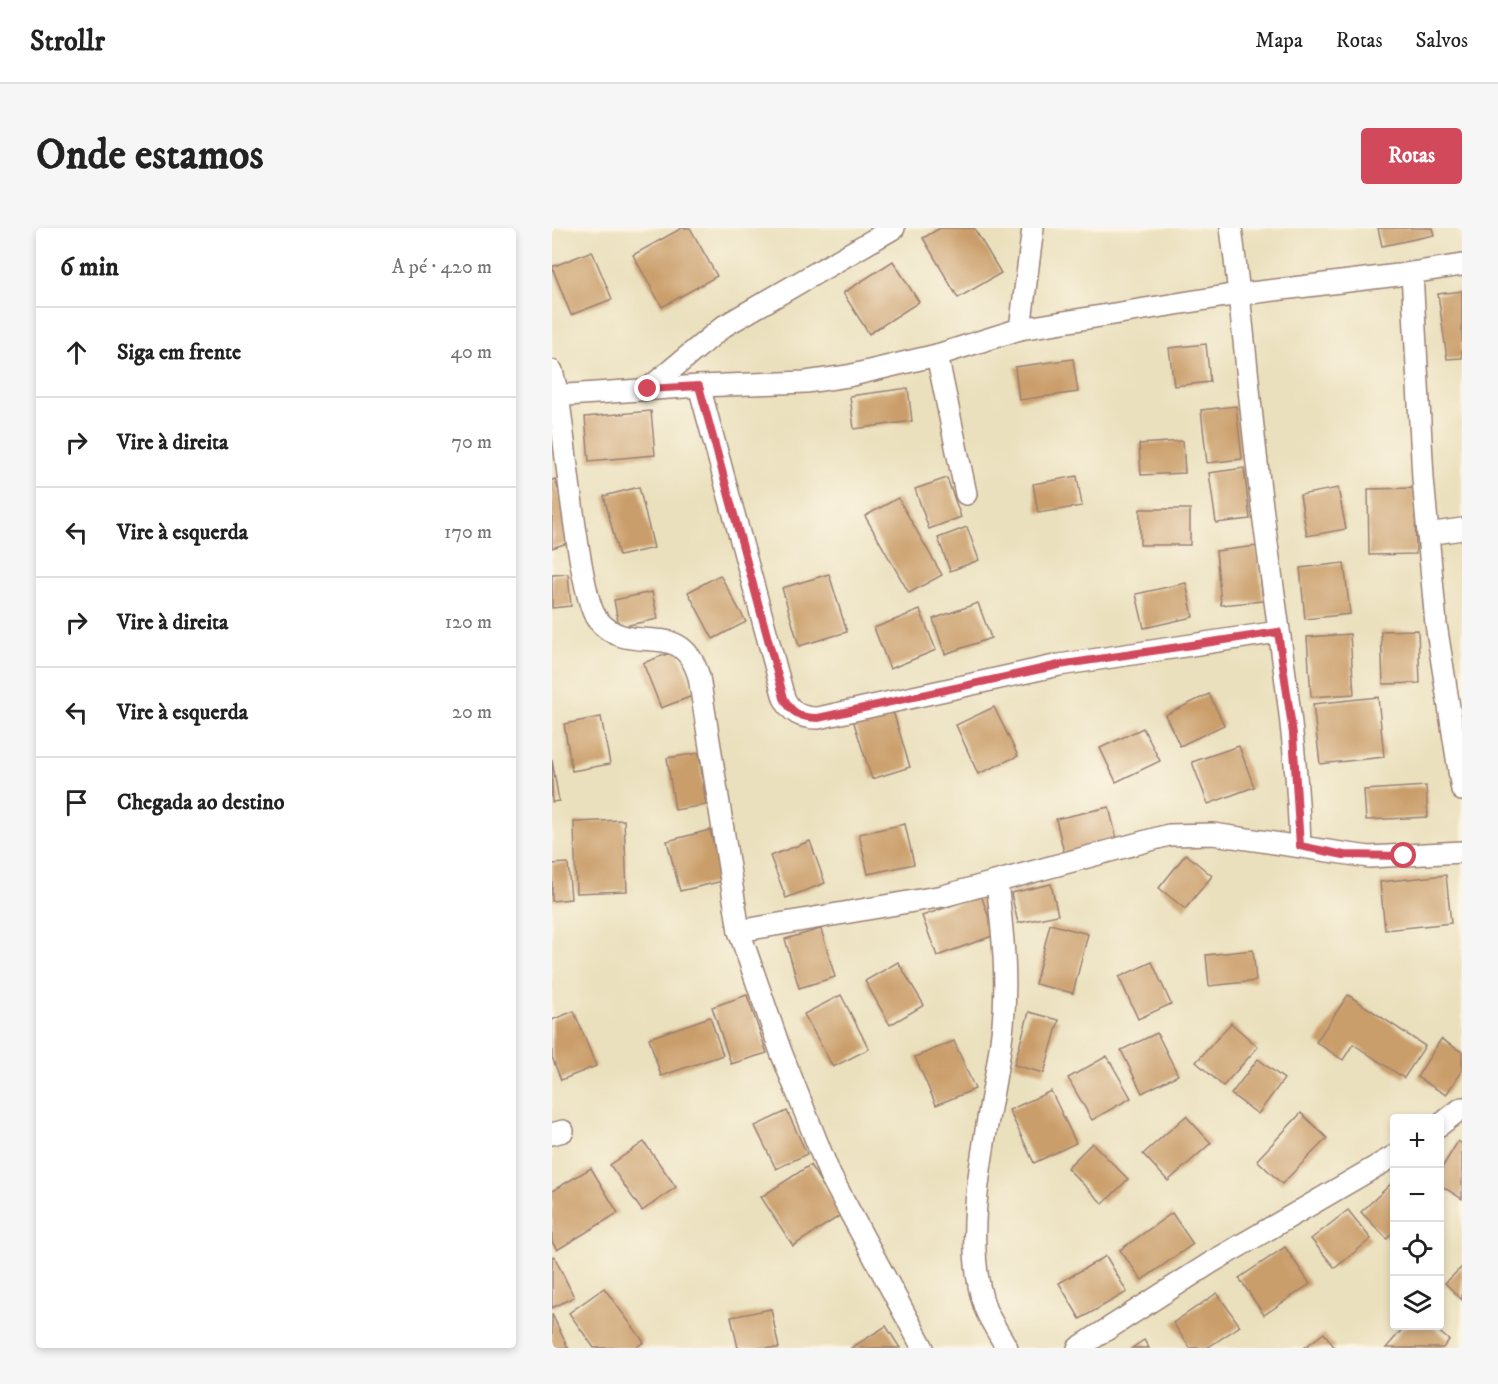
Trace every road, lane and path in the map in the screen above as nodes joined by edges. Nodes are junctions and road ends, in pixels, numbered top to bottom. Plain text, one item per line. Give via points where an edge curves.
1 (894, 228) edge
2 (1033, 228) edge
3 (1231, 228) edge
4 (1462, 264) edge
5 (1412, 273) junction
6 (1240, 294) junction
7 (1020, 329) junction
8 (937, 355) junction
9 (552, 371) edge
10 (699, 386) junction
11 (648, 389) junction
12 (555, 395) edge
13 (966, 494) dead end
14 (1462, 529) edge
15 (1428, 534) junction
16 (1278, 632) junction
17 (1462, 790) edge
18 (1300, 846) junction
19 (1462, 852) edge
20 (997, 882) junction
21 (739, 931) junction
22 (1462, 1108) edge
23 (1444, 1122) edge
24 (1390, 1159) edge
25 (923, 1348) edge
26 (1006, 1348) edge
27 (1078, 1348) edge

1 - 11 street via 724,326
2 - 7 street
3 - 6 street
4 - 5 street
5 - 6 street
5 - 15 street
6 - 7 street
6 - 16 street
7 - 8 street
8 - 10 street via 806,382
8 - 13 street
9 - 12 street
10 - 11 street
10 - 16 street via 784,698 797,715 818,718 1059,665
11 - 12 street
12 - 21 street via 585,587 596,618 612,633 633,639 670,641 683,647 693,659
14 - 15 street
15 - 17 street via 1439,654
16 - 18 street via 1293,734
18 - 19 street via 1369,857
18 - 20 street via 1213,834 1169,836
20 - 21 street via 943,896
20 - 26 street via 1007,974 1002,1040 985,1136 976,1265 986,1308
21 - 25 street via 830,1175
22 - 23 street
24 - 27 street via 1212,1262

